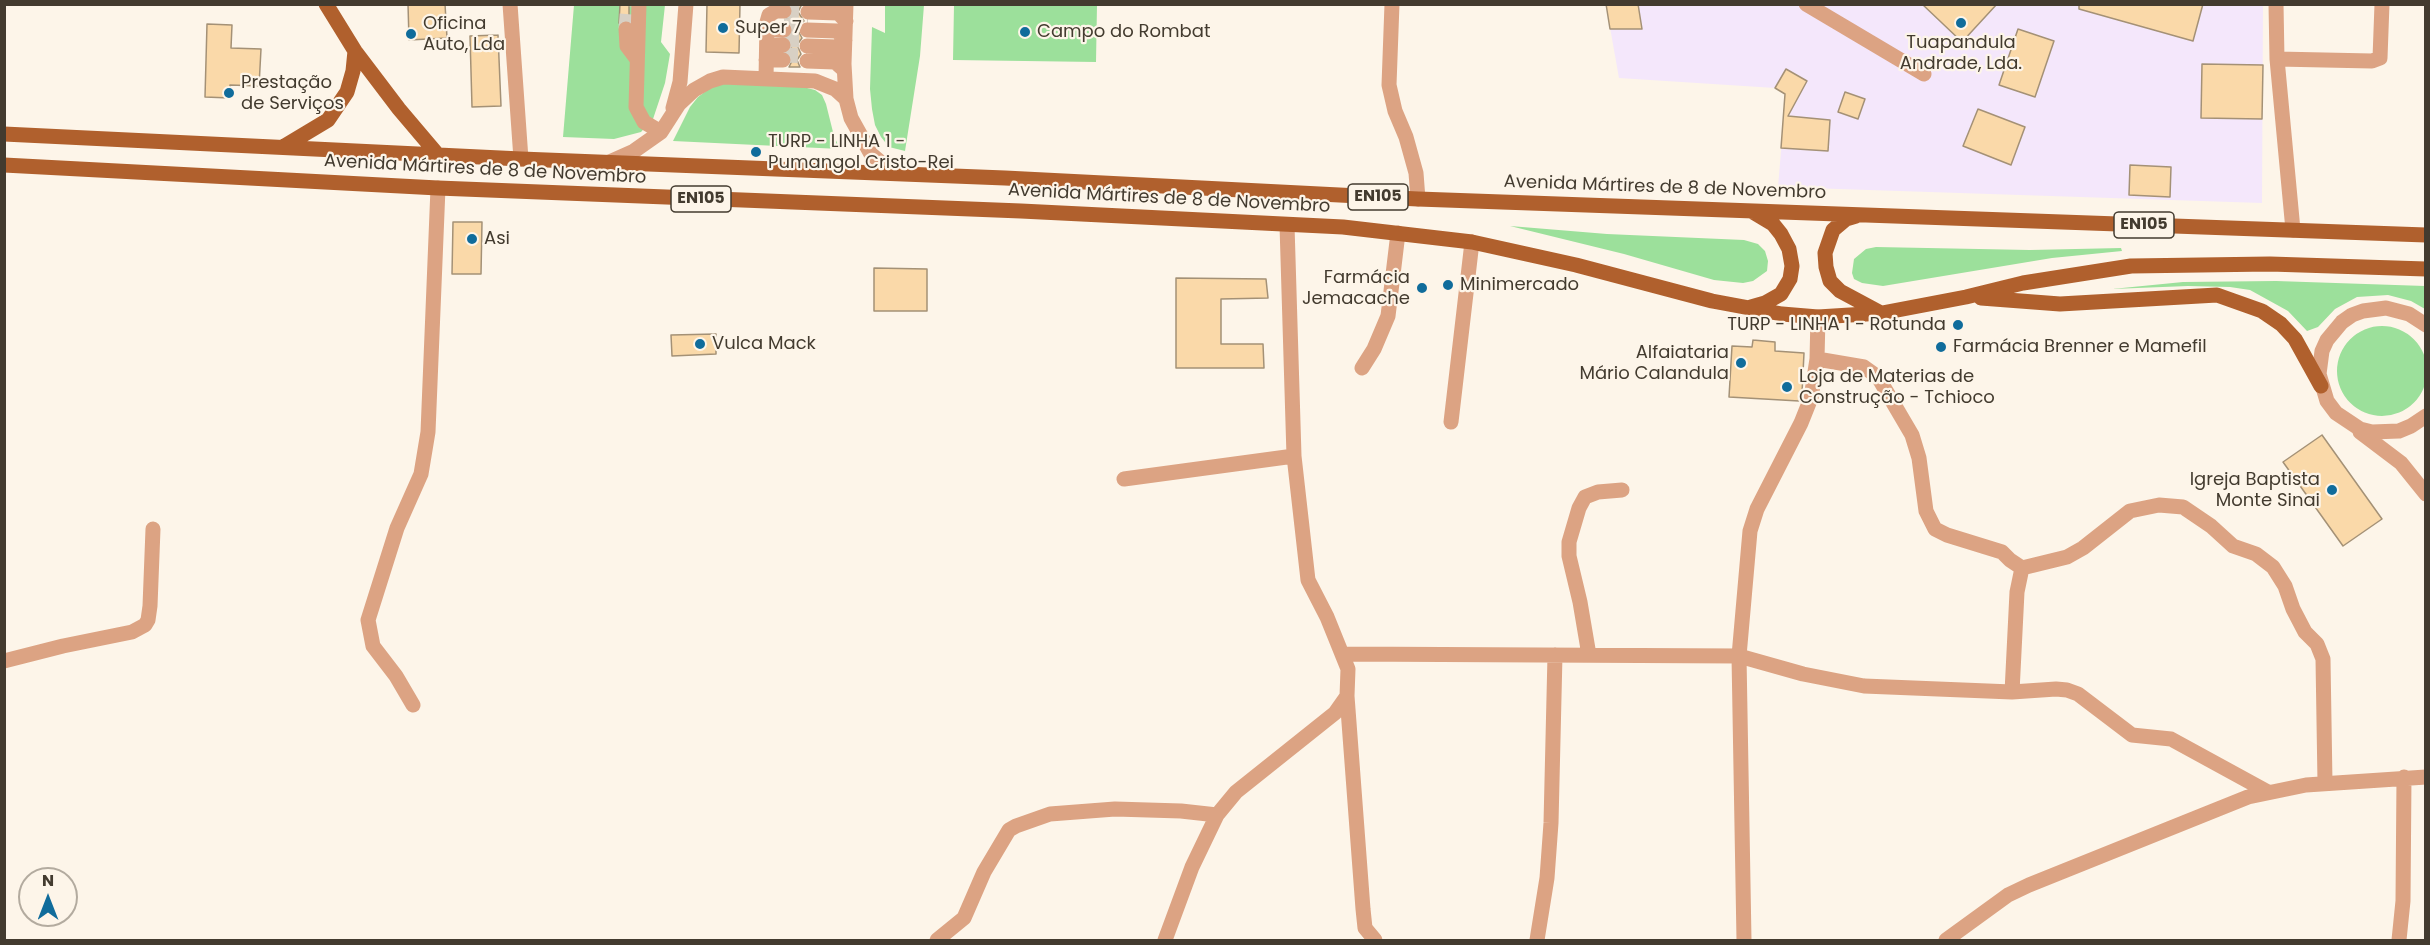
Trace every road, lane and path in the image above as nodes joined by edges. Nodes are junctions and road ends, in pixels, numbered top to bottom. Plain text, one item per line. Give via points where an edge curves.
1 (326, 4) edge
2 (510, 4) edge
3 (639, 4) edge
4 (686, 4) edge
5 (846, 4) edge
6 (1392, 4) edge
7 (1806, 4) edge
8 (2276, 4) edge
9 (2382, 4) edge
10 (626, 29) tunnel mouth
11 (807, 36) junction
12 (776, 37) dead end
13 (845, 45) junction
14 (355, 51) junction
15 (636, 58) junction
16 (2277, 59) junction
17 (1924, 74) dead end
18 (766, 79) junction
19 (846, 99) junction
20 (665, 125) junction
21 (4, 134) edge
22 (283, 147) junction
23 (438, 155) junction
24 (521, 159) junction
25 (607, 163) junction
26 (4, 165) edge
27 (893, 173) junction
28 (438, 188) junction
29 (1418, 199) junction
30 (1752, 211) junction
31 (1862, 215) junction
32 (1287, 225) junction
33 (2293, 230) junction
34 (1398, 233) junction
35 (2426, 235) edge
36 (1472, 242) junction
37 (2426, 269) edge
38 (1966, 297) junction
39 (1748, 308) junction
40 (1882, 313) junction
41 (1818, 317) junction
42 (2426, 325) edge
43 (1817, 359) junction
44 (1362, 368) dead end
45 (2321, 386) junction
46 (2426, 416) edge
47 (1451, 422) dead end
48 (2348, 423) junction
49 (1294, 456) junction
50 (1124, 479) dead end
51 (1622, 490) dead end
52 (2426, 494) edge
53 (153, 529) dead end
54 (2022, 568) junction
55 (1343, 654) junction
56 (1555, 655) junction
57 (1588, 655) junction
58 (1739, 656) junction
59 (4, 661) edge
60 (2012, 692) junction
61 (1347, 696) junction
62 (413, 705) dead end
63 (2404, 777) junction
64 (2426, 777) edge
65 (2325, 783) junction
66 (2268, 792) junction
67 (1216, 815) junction
68 (937, 940) edge
69 (1165, 940) edge
70 (1372, 940) edge
71 (1537, 940) edge
72 (1744, 940) edge
73 (1946, 940) edge
74 (2399, 940) edge

1 - 14 main road
2 - 24 street
3 - 15 street
4 - 20 street via 680,82
5 - 13 street
6 - 29 street via 1389,85 1416,172
7 - 17 street
8 - 16 street
9 - 16 street via 2380,58
10 - 15 street via 627,46
11 - 13 street
11 - 13 street via 835,62
11 - 13 street via 838,19
12 - 18 street
13 - 19 street
14 - 22 main road via 347,92 328,120
14 - 23 main road
15 - 20 street via 636,107 644,122
16 - 33 street
18 - 19 street via 815,81 835,89
18 - 20 street via 723,77 710,81 679,104
19 - 27 street via 860,137 871,154
20 - 25 street via 634,151
21 - 22 main road, Avenida Mártires de 8 de Novembro / EN105
22 - 23 main road, Avenida Mártires de 8 de Novembro / EN105
23 - 24 main road, Avenida Mártires de 8 de Novembro / EN105
24 - 25 main road, Avenida Mártires de 8 de Novembro / EN105
25 - 27 main road, Avenida Mártires de 8 de Novembro / EN105
26 - 28 main road, Avenida Mártires de 8 de Novembro / EN105
27 - 29 main road, Avenida Mártires de 8 de Novembro / EN105
28 - 32 main road, Avenida Mártires de 8 de Novembro / EN105
28 - 62 street via 428,432 421,474 397,528 368,620 373,646
29 - 30 main road, Avenida Mártires de 8 de Novembro / EN105
30 - 31 main road, Avenida Mártires de 8 de Novembro / EN105
30 - 39 main road via 1781,234 1792,266 1781,294
31 - 33 main road, Avenida Mártires de 8 de Novembro / EN105
31 - 40 main road via 1846,219 1833,230 1825,253 1826,267 1830,281 1840,291
32 - 34 main road, Avenida Mártires de 8 de Novembro / EN105
32 - 49 street
33 - 35 main road, Avenida Mártires de 8 de Novembro / EN105
34 - 36 main road, Avenida Mártires de 8 de Novembro / EN105
34 - 44 street via 1388,315
36 - 39 main road, Avenida Mártires de 8 de Novembro / EN105
36 - 47 street
37 - 38 main road, Avenida Mártires de 8 de Novembro / EN105 via 2259,264 2131,266 2023,283
38 - 40 main road, Avenida Mártires de 8 de Novembro / EN105
38 - 45 main road via 2060,304 2217,295 2262,310 2281,324 2295,339
39 - 41 main road, Avenida Mártires de 8 de Novembro / EN105
40 - 41 main road, Avenida Mártires de 8 de Novembro / EN105
41 - 43 street
42 - 45 street via 2409,314 2386,308 2352,315 2334,330 2322,351
43 - 54 street via 1864,367 1878,377 1912,435 1926,510 1935,529 2002,552
43 - 58 street via 1811,398 1802,423 1757,509 1750,531
45 - 48 street via 2336,413
46 - 48 street via 2411,426 2386,433
48 - 52 street via 2401,463
49 - 50 street
49 - 55 street via 1308,580
51 - 57 street via 1585,497 1569,542
53 - 59 street via 150,606 145,626
54 - 60 street via 2017,592
54 - 65 street via 2067,557 2130,510 2159,505 2183,507 2233,546 2256,554 2273,567 2286,586 2293,609 2323,659
55 - 56 street
55 - 61 street via 1348,669
56 - 57 street
56 - 71 street via 1551,823
57 - 58 street
58 - 60 street via 1864,686
58 - 72 street
60 - 66 street via 2056,689 2078,694 2132,735 2171,739
61 - 67 street via 1335,713 1236,792
61 - 70 street via 1363,909 1365,928
63 - 64 street
63 - 65 street
63 - 74 street
65 - 66 street
66 - 73 street via 2029,885 2008,895
67 - 68 street via 1115,809 1050,814 1016,826 1009,830 984,872 964,918
67 - 69 street

